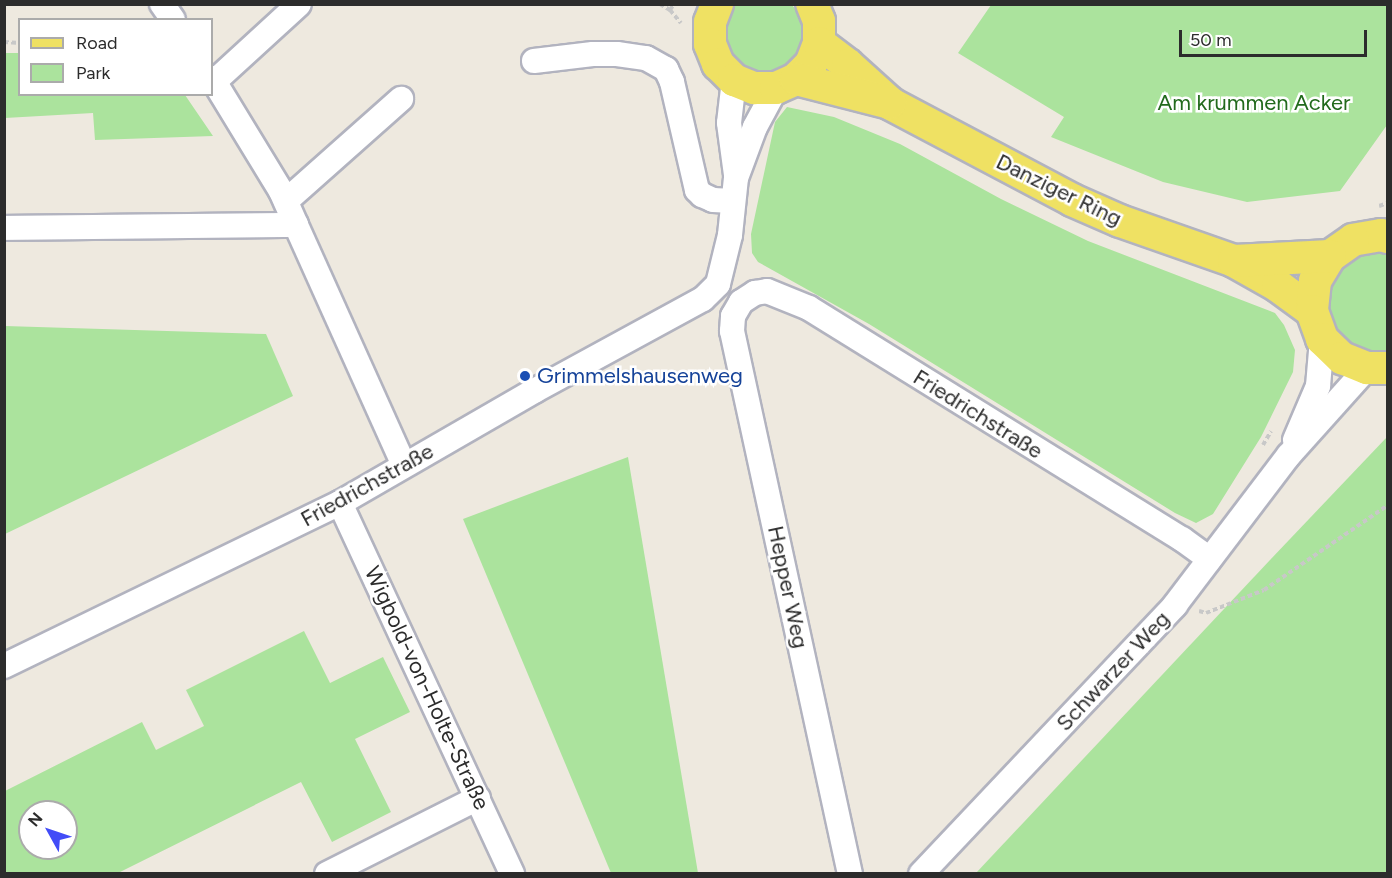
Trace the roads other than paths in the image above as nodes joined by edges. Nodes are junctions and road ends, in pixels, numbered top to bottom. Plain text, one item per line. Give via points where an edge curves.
1 (162, 4) edge
2 (299, 4) edge
3 (812, 4) edge
4 (706, 10) edge
5 (172, 18) edge
6 (819, 43) junction
7 (534, 61) dead end
8 (213, 80) edge
9 (734, 80) junction
10 (786, 83) junction
11 (401, 99) dead end
12 (891, 104) junction
13 (735, 190) junction
14 (286, 201) junction
15 (296, 225) junction
16 (4, 228) edge
17 (1385, 233) edge
18 (1330, 256) junction
19 (1234, 261) junction
20 (741, 302) joint
21 (1317, 325) junction
22 (1378, 368) edge
23 (1289, 455) junction
24 (404, 465) junction
25 (340, 503) junction
26 (1210, 559) junction
27 (4, 666) edge
28 (478, 798) junction
29 (327, 873) edge
30 (512, 873) edge
31 (850, 873) edge
32 (921, 873) edge

1 - 5 street
2 - 8 street
3 - 6 main road via 819,21
4 - 9 main road via 710,44 718,64
6 - 10 main road via 811,64
6 - 12 main road, Danziger Ring
7 - 13 street via 617,54 646,58 666,69 697,190 713,200
8 - 14 street
9 - 10 main road, Danziger Ring via 754,88
9 - 13 street via 729,123
10 - 12 main road, Danziger Ring
10 - 13 street via 755,127
11 - 14 street
12 - 19 main road, Danziger Ring via 1072,200
13 - 24 street, Friedrichstraße via 730,235 718,284 703,299
14 - 15 street
15 - 16 street
15 - 24 street
17 - 18 main road via 1353,240
18 - 19 main road, Danziger Ring
18 - 21 main road via 1315,281
19 - 21 main road, Danziger Ring via 1278,286
20 - 26 street, Friedrichstraße via 754,293 767,291 808,308
20 - 31 street, Hepper Weg via 733,316 732,331
21 - 22 main road, Danziger Ring via 1342,358
21 - 23 street, Schwarzer Weg via 1318,386
22 - 23 street, Schwarzer Weg
23 - 26 street, Schwarzer Weg
24 - 25 street, Friedrichstraße
25 - 27 street, Friedrichstraße
25 - 28 street, Wigbold-von-Holte-Straße
26 - 32 street, Schwarzer Weg via 1174,605
28 - 29 street
28 - 30 street, Wigbold-von-Holte-Straße

